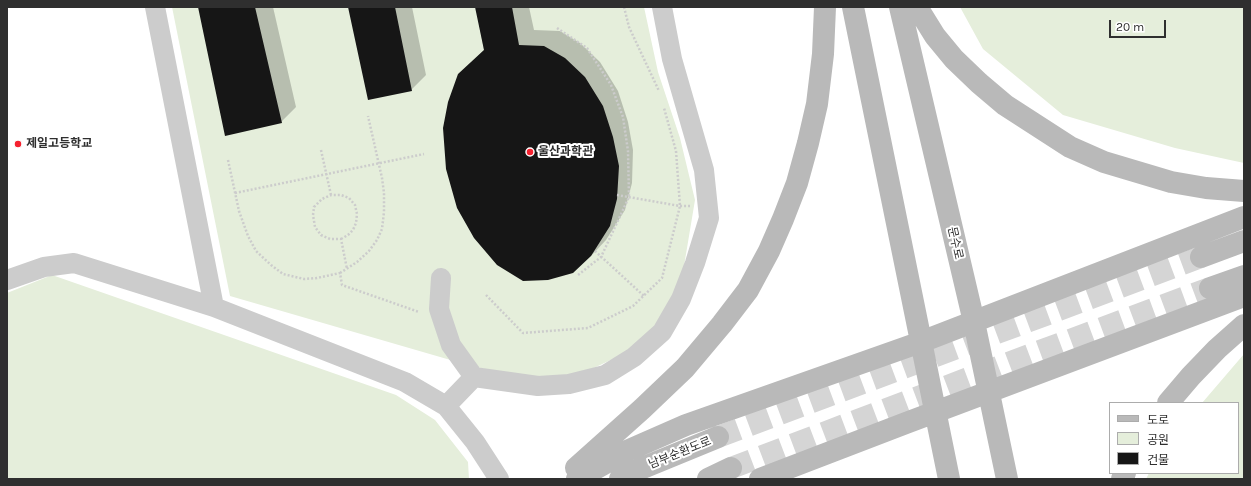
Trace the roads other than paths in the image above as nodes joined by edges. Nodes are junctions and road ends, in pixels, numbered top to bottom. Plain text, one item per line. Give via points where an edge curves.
1 (154, 7) edge
2 (662, 7) edge
3 (825, 7) edge
4 (853, 7) edge
5 (900, 7) edge
6 (917, 7) edge
7 (1244, 192) edge
8 (1244, 217) edge
9 (1244, 241) edge
10 (1201, 257) tunnel mouth
11 (1244, 276) edge
12 (441, 278) dead end
13 (7, 280) edge
14 (1210, 288) tunnel mouth
15 (1244, 296) edge
16 (214, 307) junction
17 (974, 322) junction
18 (1244, 326) edge
19 (921, 342) junction
20 (474, 377) junction
21 (989, 391) junction
22 (1169, 402) edge
23 (446, 406) junction
24 (935, 412) junction
25 (718, 437) tunnel mouth
26 (731, 468) tunnel mouth
27 (499, 479) edge
28 (564, 479) edge
29 (576, 479) edge
30 (620, 479) edge
31 (708, 479) edge
32 (760, 479) edge
33 (949, 479) edge
34 (1007, 479) edge

1 - 16 street
2 - 20 street via 672,59 704,170 709,218 681,298 662,332 634,357 605,375 569,384 538,386
3 - 28 main road via 817,104 808,143 783,218 748,290 685,368 603,446
4 - 19 main road
5 - 17 main road, 문수로
6 - 7 main road via 935,36 979,83 1005,105 1070,146 1104,162 1171,182
8 - 17 main road
9 - 10 main road
11 - 14 main road
12 - 20 street via 439,309 451,345
13 - 16 street via 44,267 74,262
15 - 21 main road
16 - 23 street via 405,382
17 - 19 main road
17 - 21 main road, 문수로
18 - 22 main road via 1217,349
19 - 24 main road
19 - 29 main road via 686,425 629,450
20 - 23 street
21 - 24 main road
21 - 34 main road, 문수로
23 - 27 street via 475,442
24 - 32 main road
24 - 33 main road
25 - 30 main road, 남부순환도로
26 - 31 main road

